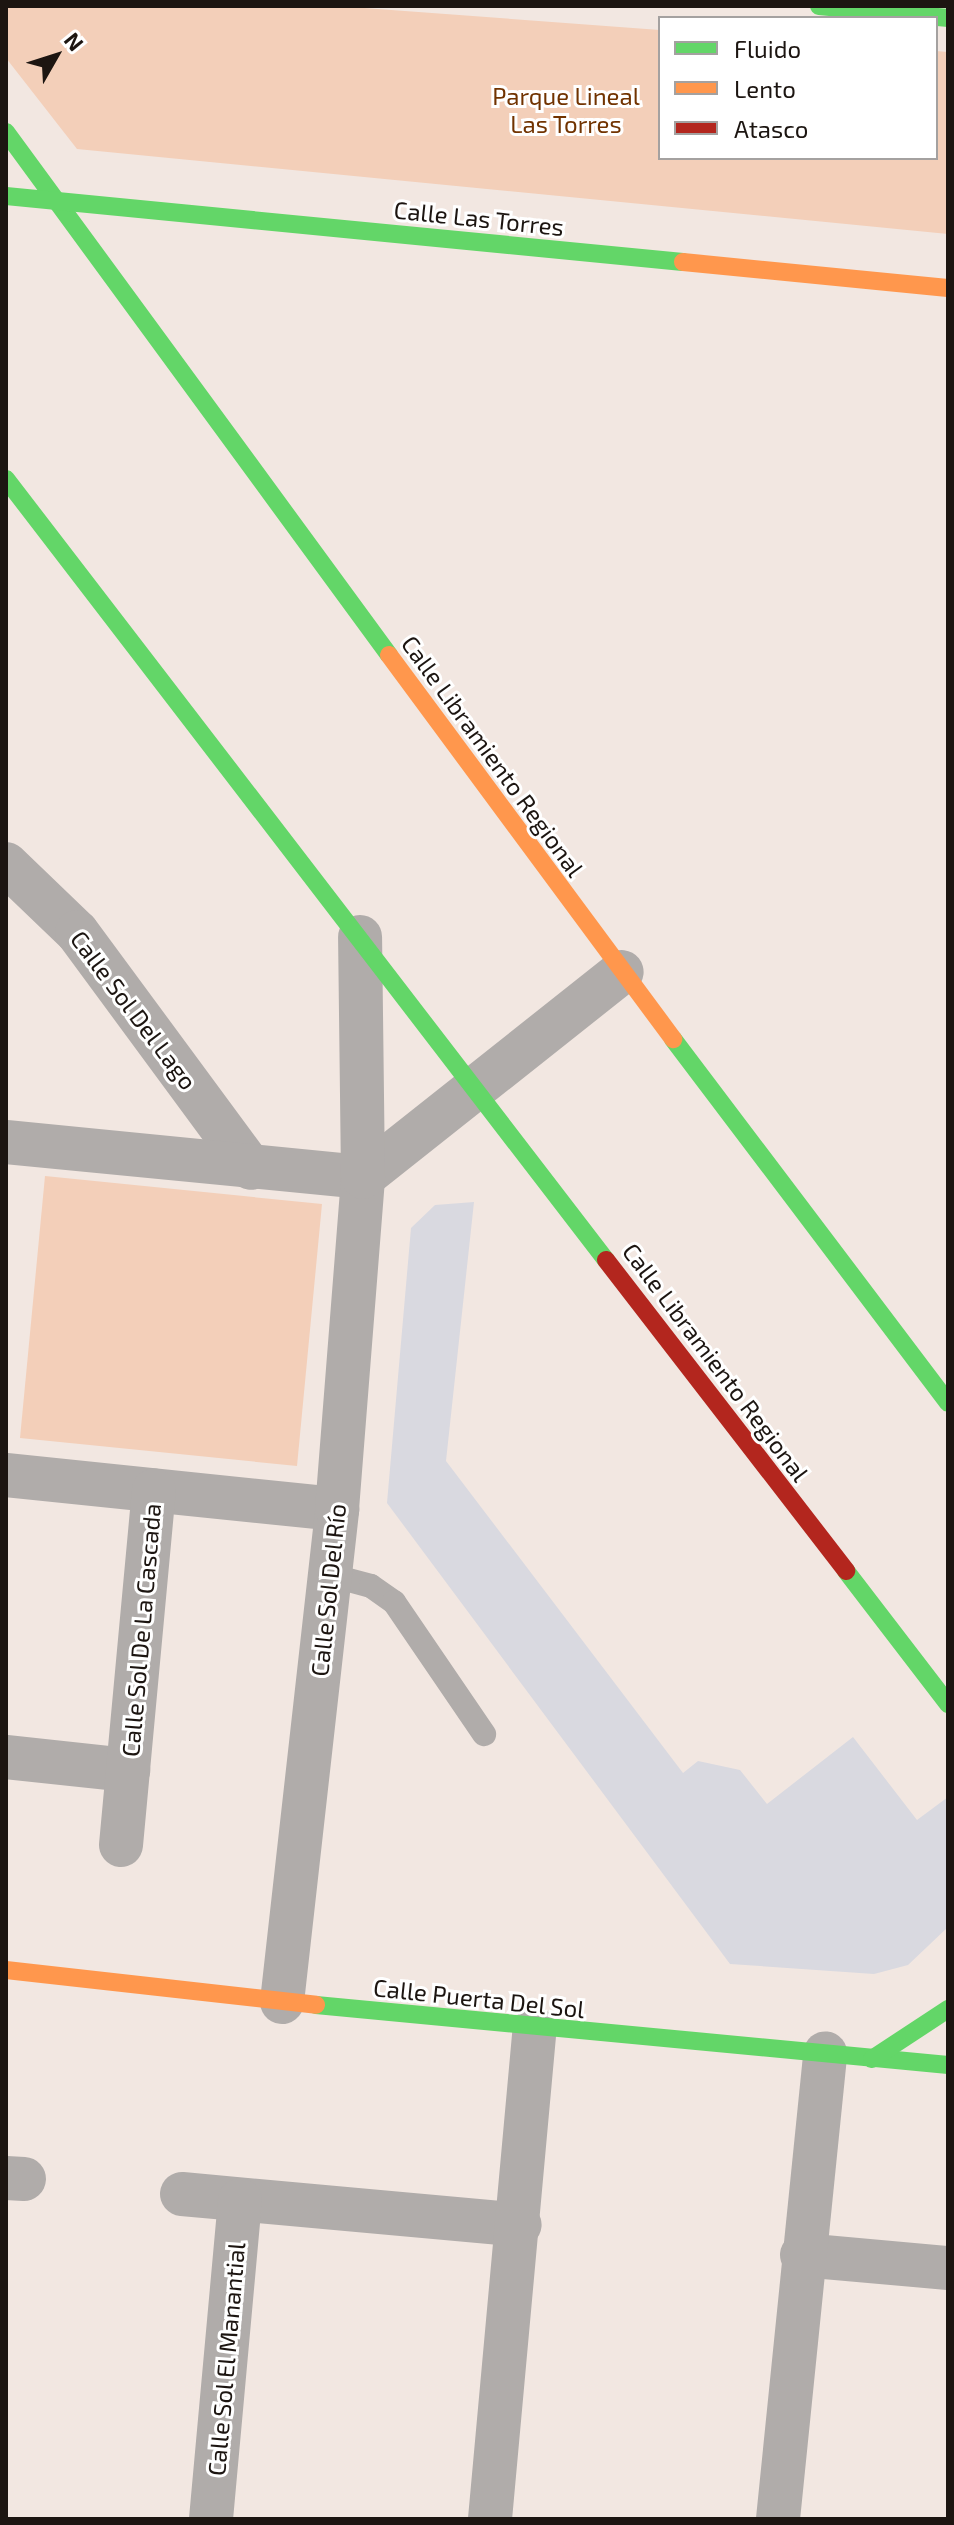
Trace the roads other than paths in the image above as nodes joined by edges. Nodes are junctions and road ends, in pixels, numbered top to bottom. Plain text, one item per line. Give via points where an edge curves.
1 (819, 6) edge
2 (926, 16) edge
3 (6, 132) edge
4 (6, 196) edge
5 (54, 200) junction
6 (948, 288) edge
7 (6, 479) edge
8 (6, 864) edge
9 (360, 937) junction
10 (622, 972) junction
11 (477, 1090) junction
12 (6, 1142) edge
13 (251, 1168) junction
14 (363, 1177) junction
15 (948, 1403) edge
16 (6, 1475) edge
17 (154, 1491) junction
18 (337, 1509) junction
19 (330, 1575) junction
20 (948, 1704) edge
21 (484, 1734) dead end
22 (6, 1757) edge
23 (128, 1770) junction
24 (121, 1845) dead end
25 (6, 1970) edge
26 (282, 2002) junction
27 (948, 2009) edge
28 (535, 2029) junction
29 (825, 2053) junction
30 (872, 2059) junction
31 (948, 2065) edge
32 (182, 2194) dead end
33 (240, 2200) junction
34 (520, 2225) junction
35 (802, 2255) junction
36 (948, 2268) edge
37 (211, 2519) edge
38 (490, 2519) edge
39 (778, 2519) edge

1 - 2 street
3 - 5 street, Calle Libramiento Regional
4 - 5 street, Calle Las Torres
5 - 6 street, Calle Las Torres
5 - 10 street, Calle Libramiento Regional
7 - 9 street, Calle Libramiento Regional
8 - 13 street, Calle Sol Del Lago via 77,932
9 - 11 street, Calle Libramiento Regional
9 - 14 street, Calle Sol Del Río
10 - 11 street
10 - 15 street, Calle Libramiento Regional
11 - 14 street
11 - 20 street, Calle Libramiento Regional
12 - 13 street
13 - 14 street
14 - 18 street, Calle Sol Del Río
16 - 17 street, Calle Sol De La Cascada
17 - 18 street, Calle Sol De La Cascada
17 - 23 street, Calle Sol De La Cascada
18 - 19 street, Calle Sol Del Río
19 - 21 lane via 371,1586 394,1602
19 - 26 street, Calle Sol Del Río
22 - 23 street, Calle Sol De La Cascada
23 - 24 street, Calle Sol De La Cascada
25 - 26 street, Calle Puerta Del Sol
26 - 28 street, Calle Puerta Del Sol
27 - 30 street
28 - 29 street, Calle Puerta Del Sol
28 - 34 street
29 - 30 street, Calle Puerta Del Sol
29 - 35 street
30 - 31 street, Calle Puerta Del Sol
32 - 33 street
33 - 34 street
33 - 37 street, Calle Sol El Manantial
34 - 38 street
35 - 36 street
35 - 39 street

